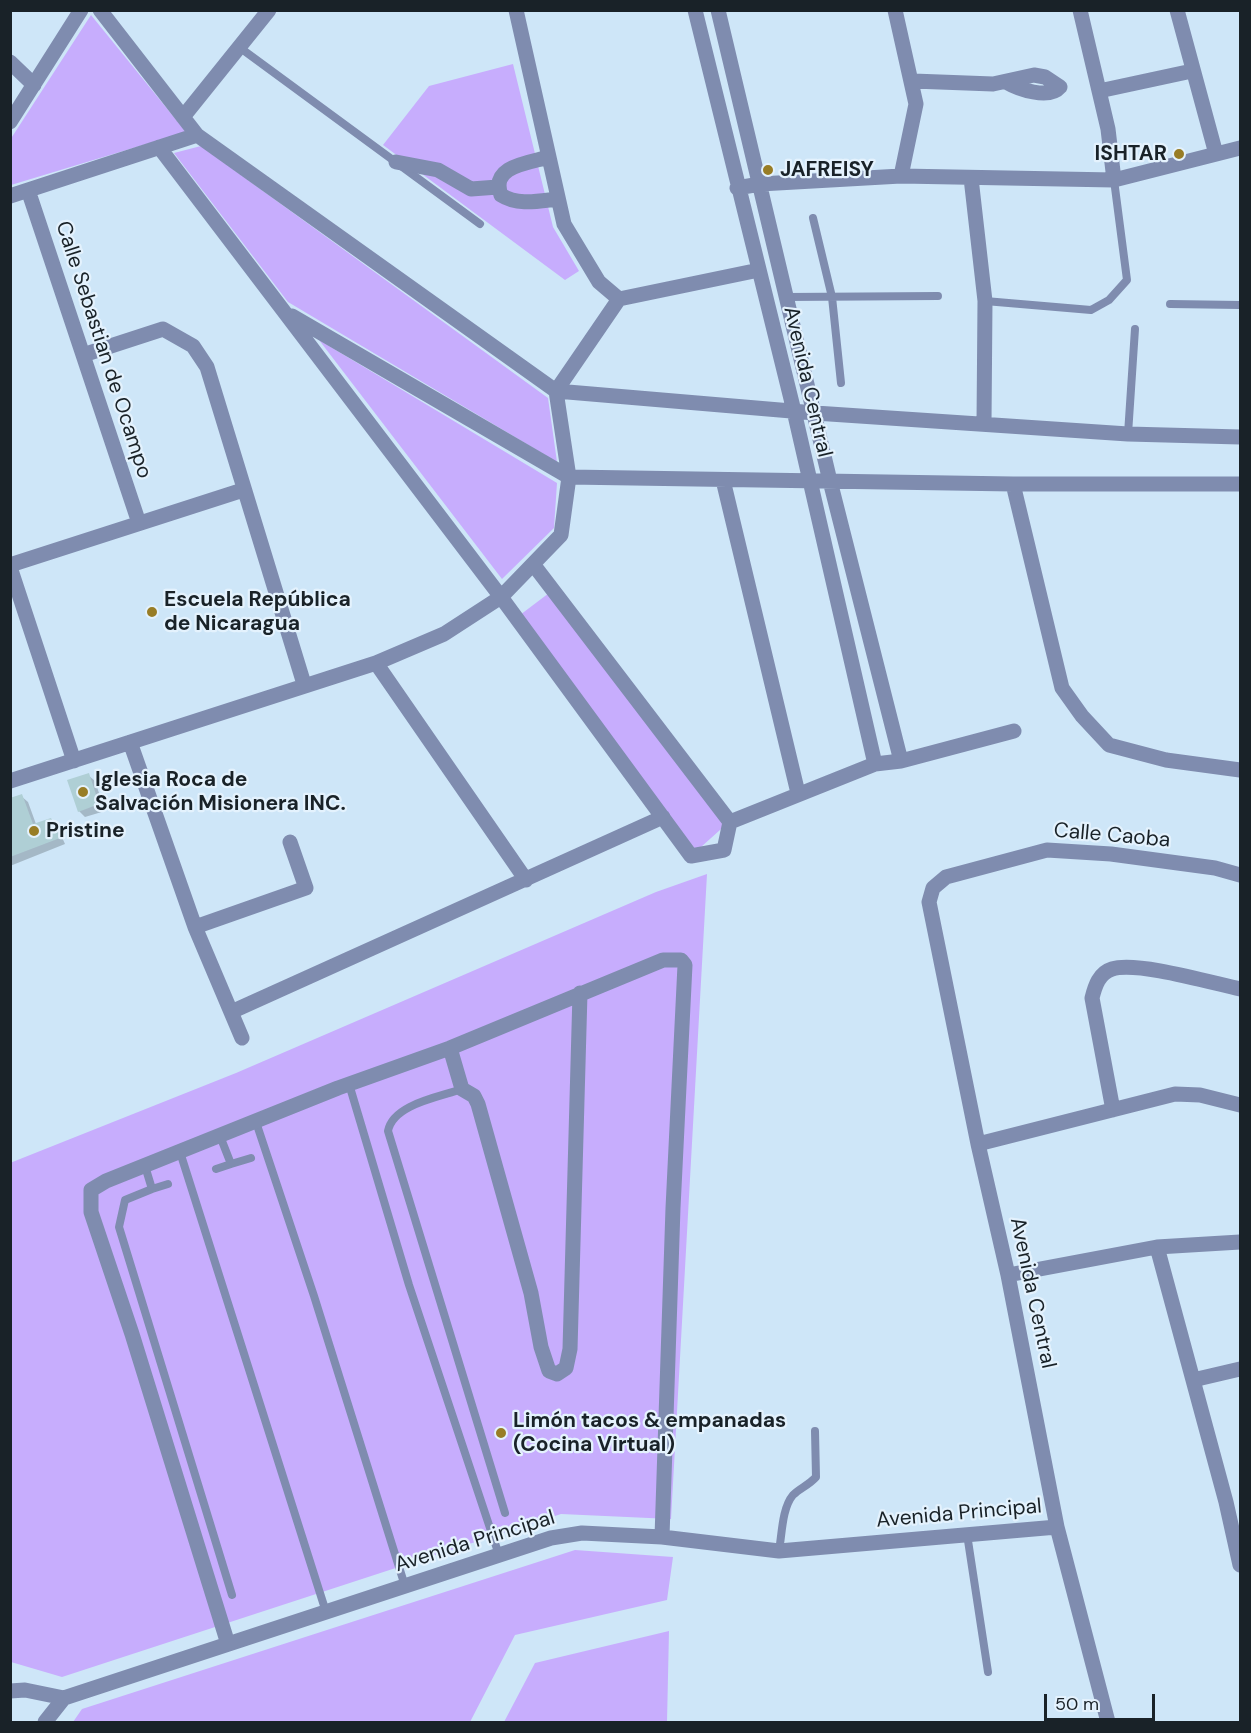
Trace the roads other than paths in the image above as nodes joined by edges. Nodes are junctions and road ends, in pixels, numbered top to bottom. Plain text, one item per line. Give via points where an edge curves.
1 (81, 10) edge
2 (100, 10) edge
3 (269, 10) edge
4 (516, 10) edge
5 (695, 10) edge
6 (718, 10) edge
7 (895, 10) edge
8 (1080, 10) edge
9 (1177, 10) edge
10 (239, 47) junction
11 (10, 62) edge
12 (1192, 70) junction
13 (912, 81) junction
14 (1006, 82) dead end
15 (34, 85) junction
16 (1099, 91) junction
17 (183, 117) junction
18 (10, 122) edge
19 (197, 135) junction
20 (159, 147) junction
21 (1240, 148) edge
22 (1216, 154) junction
23 (549, 157) junction
24 (396, 162) junction
25 (901, 176) junction
26 (971, 178) junction
27 (1114, 180) junction
28 (760, 184) junction
29 (498, 188) junction
30 (737, 188) junction
31 (28, 190) junction
32 (10, 196) edge
33 (558, 199) junction
34 (813, 218) dead end
35 (480, 224) dead end
36 (759, 270) junction
37 (938, 296) dead end
38 (787, 297) junction
39 (832, 297) junction
40 (619, 299) junction
41 (985, 301) junction
42 (1170, 304) dead end
43 (1240, 304) edge
44 (284, 311) junction
45 (1136, 329) dead end
46 (83, 355) junction
47 (841, 383) dead end
48 (556, 391) junction
49 (794, 411) junction
50 (815, 413) junction
51 (984, 423) junction
52 (1128, 434) junction
53 (1240, 437) edge
54 (569, 477) junction
55 (723, 480) junction
56 (808, 481) junction
57 (830, 481) junction
58 (1013, 484) junction
59 (1240, 484) edge
60 (243, 490) junction
61 (139, 523) junction
62 (533, 564) junction
63 (10, 566) edge
64 (501, 597) junction
65 (376, 663) junction
66 (304, 684) junction
67 (1014, 731) dead end
68 (130, 742) junction
69 (74, 761) junction
70 (901, 761) junction
71 (876, 764) junction
72 (1240, 770) edge
73 (10, 781) edge
74 (798, 793) junction
75 (663, 817) junction
76 (730, 822) junction
77 (290, 842) dead end
78 (1240, 875) edge
79 (946, 877) joint
80 (526, 880) junction
81 (195, 927) junction
82 (1240, 989) edge
83 (580, 993) junction
84 (231, 1012) junction
85 (242, 1038) dead end
86 (450, 1048) junction
87 (349, 1084) junction
88 (462, 1089) junction
89 (1240, 1105) edge
90 (1113, 1110) junction
91 (256, 1122) junction
92 (219, 1136) junction
93 (978, 1144) junction
94 (180, 1152) junction
95 (251, 1158) dead end
96 (231, 1164) junction
97 (145, 1166) junction
98 (216, 1169) dead end
99 (168, 1184) dead end
100 (152, 1189) junction
101 (1240, 1242) edge
102 (1156, 1247) junction
103 (1008, 1275) junction
104 (1240, 1369) edge
105 (1193, 1380) junction
106 (815, 1431) dead end
107 (1233, 1500) edge
108 (506, 1513) dead end
109 (1057, 1527) junction
110 (967, 1534) junction
111 (662, 1537) junction
112 (779, 1551) junction
113 (500, 1555) junction
114 (1240, 1565) edge
115 (405, 1586) junction
116 (232, 1595) dead end
117 (326, 1612) junction
118 (228, 1644) junction
119 (987, 1672) dead end
120 (10, 1681) edge
121 (18, 1691) edge
122 (64, 1698) junction
123 (45, 1722) edge
124 (1108, 1722) edge

1 - 15 street
2 - 17 street
3 - 10 street
4 - 23 street
5 - 30 street, Avenida Central
6 - 28 street
7 - 13 street
8 - 16 street
9 - 12 street
10 - 17 street
10 - 24 lane
11 - 15 street
12 - 16 street
12 - 22 street
13 - 14 street
13 - 25 street via 916,104
15 - 18 street
16 - 27 street
17 - 19 street
19 - 20 street
19 - 48 street
20 - 31 street
20 - 44 street
21 - 22 street
22 - 27 street
23 - 29 street via 504,171 497,181
23 - 33 street
24 - 29 street via 438,170 471,189
24 - 35 lane
25 - 26 street
25 - 28 street
26 - 27 street
26 - 41 street
27 - 41 lane via 1127,280 1109,300 1091,310
28 - 30 street
28 - 38 street
29 - 33 street via 501,195 511,200
30 - 36 street, Avenida Central
31 - 32 street
31 - 46 street, Calle Sebastian de Ocampo
33 - 40 street via 564,224 580,255 599,282
34 - 39 lane
36 - 40 street
36 - 49 street, Avenida Central
37 - 39 lane
38 - 39 lane
38 - 50 street
39 - 47 lane
40 - 48 street
41 - 51 street
42 - 43 lane
44 - 54 street
44 - 64 street
45 - 52 lane
46 - 60 street via 164,329 194,346 207,367
46 - 61 street, Calle Sebastian de Ocampo
48 - 49 street
48 - 54 street
49 - 50 street
49 - 56 street, Avenida Central
50 - 51 street
50 - 57 street
51 - 52 street
52 - 53 street
54 - 55 street
54 - 62 street via 561,535
55 - 56 street
55 - 74 street
56 - 57 street
56 - 71 street, Avenida Central
57 - 58 street
57 - 70 street
58 - 59 street
58 - 72 street via 1062,688 1082,716 1109,745 1166,760
60 - 61 street
60 - 66 street
61 - 63 street
62 - 64 street
62 - 76 street
63 - 69 street
64 - 65 street via 444,634
64 - 75 street
65 - 66 street
65 - 80 street
66 - 68 street
67 - 70 street
68 - 69 street
68 - 81 street
69 - 73 street
70 - 71 street
71 - 74 street
74 - 76 street
75 - 76 street via 691,856 724,850
75 - 80 street
77 - 81 street via 306,888
78 - 79 street, Calle Caoba via 1123,856 1047,850
79 - 93 street, Avenida Central via 933,888 929,902
80 - 84 street
81 - 84 street
82 - 90 street via 1130,967 1111,969 1103,975 1095,984 1092,998
83 - 86 street
83 - 88 street via 570,1349 566,1368 557,1374 549,1371 541,1347 531,1293 478,1104 474,1096
83 - 111 street via 663,960 681,960 686,965
84 - 85 street
86 - 87 street
86 - 88 street
87 - 91 street
87 - 113 lane via 409,1285
88 - 108 lane via 403,1110 388,1131
89 - 90 street via 1200,1095 1175,1094
90 - 93 street
91 - 92 street
91 - 115 lane
92 - 94 street
92 - 96 lane
93 - 103 street, Avenida Central
94 - 97 street
94 - 117 lane
95 - 96 lane
96 - 98 lane
97 - 100 lane
97 - 118 street via 95,1186 89,1199
99 - 100 lane
100 - 116 lane via 125,1200 120,1227
101 - 102 street
102 - 103 street
102 - 105 street
103 - 109 street, Avenida Central
104 - 105 street
105 - 107 street
106 - 112 lane via 816,1477 787,1503
107 - 114 street
109 - 110 street, Avenida Principal
109 - 124 street, Avenida Central
110 - 112 street, Avenida Principal
110 - 119 lane
111 - 112 street, Avenida Principal
111 - 113 street, Avenida Principal via 582,1533 551,1538
113 - 115 street, Avenida Principal
115 - 117 street, Avenida Principal
117 - 118 street, Avenida Principal
118 - 122 street, Avenida Principal
120 - 121 street
121 - 122 street
122 - 123 street

